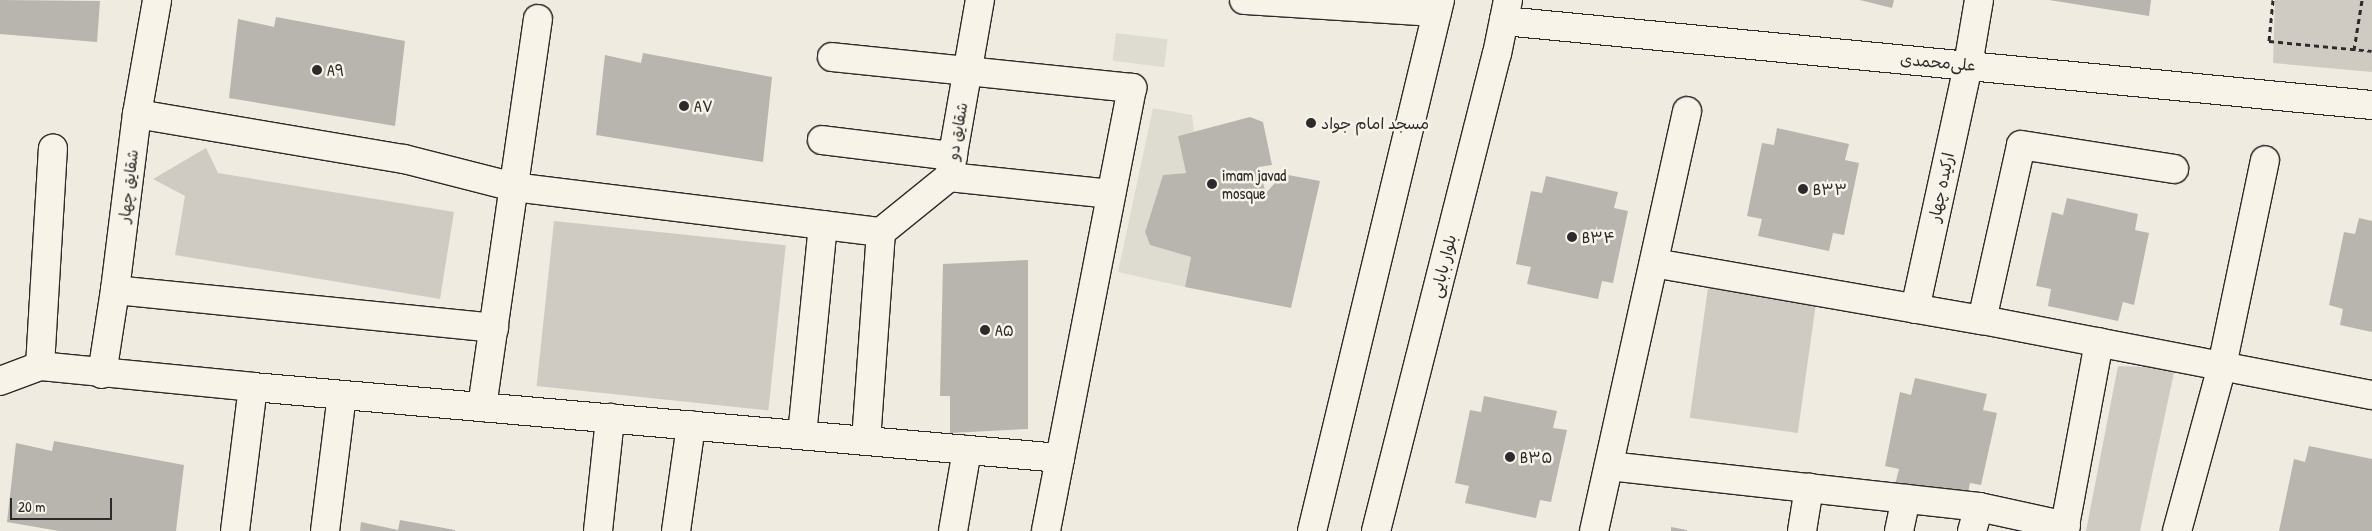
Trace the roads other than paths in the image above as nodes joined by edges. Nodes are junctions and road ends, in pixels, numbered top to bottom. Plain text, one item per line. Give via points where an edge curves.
1 (157, 0) edge
2 (980, 0) edge
3 (1244, 0) edge
4 (1979, 0) edge
5 (1439, 6) edge
6 (1506, 11) edge
7 (538, 19) dead end
8 (832, 57) dead end
9 (1968, 64) junction
10 (968, 70) junction
11 (2372, 106) edge
12 (1687, 112) dead end
13 (137, 114) junction
14 (822, 140) dead end
15 (53, 148) dead end
16 (2265, 160) dead end
17 (951, 166) junction
18 (2174, 169) dead end
19 (514, 187) junction
20 (1111, 194) junction
21 (823, 225) junction
22 (882, 232) junction
23 (1654, 263) junction
24 (115, 290) junction
25 (1915, 308) junction
26 (1982, 320) junction
27 (494, 328) junction
28 (2098, 342) junction
29 (40, 366) junction
30 (2222, 366) junction
31 (102, 374) junction
32 (0, 381) edge
33 (253, 387) junction
34 (342, 395) junction
35 (2372, 395) edge
36 (482, 407) junction
37 (610, 418) junction
38 (691, 425) junction
39 (802, 435) junction
40 (866, 441) junction
41 (967, 450) junction
42 (1060, 458) junction
43 (1609, 466) junction
44 (1809, 488) junction
45 (1906, 499) junction
46 (1976, 519) edge
47 (2065, 528) edge
48 (235, 531) edge
49 (325, 531) edge
50 (598, 531) edge
51 (676, 531) edge
52 (954, 531) edge
53 (1046, 531) edge
54 (1312, 531) edge
55 (1376, 531) edge
56 (1594, 531) edge
57 (1802, 531) edge
58 (1899, 531) edge
59 (2178, 531) edge

1 - 13 street, شقایق چهار
2 - 10 street, شقایق دو
3 - 5 street
4 - 9 street, ارکیده چهار
5 - 54 street
6 - 9 street, علی‌محمدی
6 - 55 street, بلوار بابایی
7 - 19 street
8 - 10 street
9 - 11 street, علی‌محمدی
9 - 25 street, ارکیده چهار
10 - 17 street, شقایق دو
10 - 20 street via 1132,88
12 - 23 street
13 - 19 street via 404,159
13 - 24 street, شقایق چهار
14 - 17 street
15 - 29 street
16 - 30 street
17 - 20 street
17 - 22 street, شقایق دو
18 - 26 street via 2021,145
19 - 21 street
19 - 27 street
20 - 42 street
21 - 22 street
21 - 39 street
22 - 40 street
23 - 25 street
23 - 43 street
24 - 27 street
24 - 31 street, شقایق چهار
25 - 26 street
26 - 28 street
27 - 36 street
28 - 30 street
28 - 47 street
29 - 31 street
29 - 32 street
30 - 35 street
30 - 59 street
31 - 33 street
33 - 34 street
33 - 48 street
34 - 36 street
34 - 49 street
36 - 37 street
37 - 38 street
37 - 50 street
38 - 39 street
38 - 51 street
39 - 40 street
40 - 41 street
41 - 42 street
41 - 52 street
42 - 53 street
43 - 44 street
43 - 56 street
44 - 45 street
44 - 57 street
45 - 46 street
45 - 58 street
46 - 47 street

